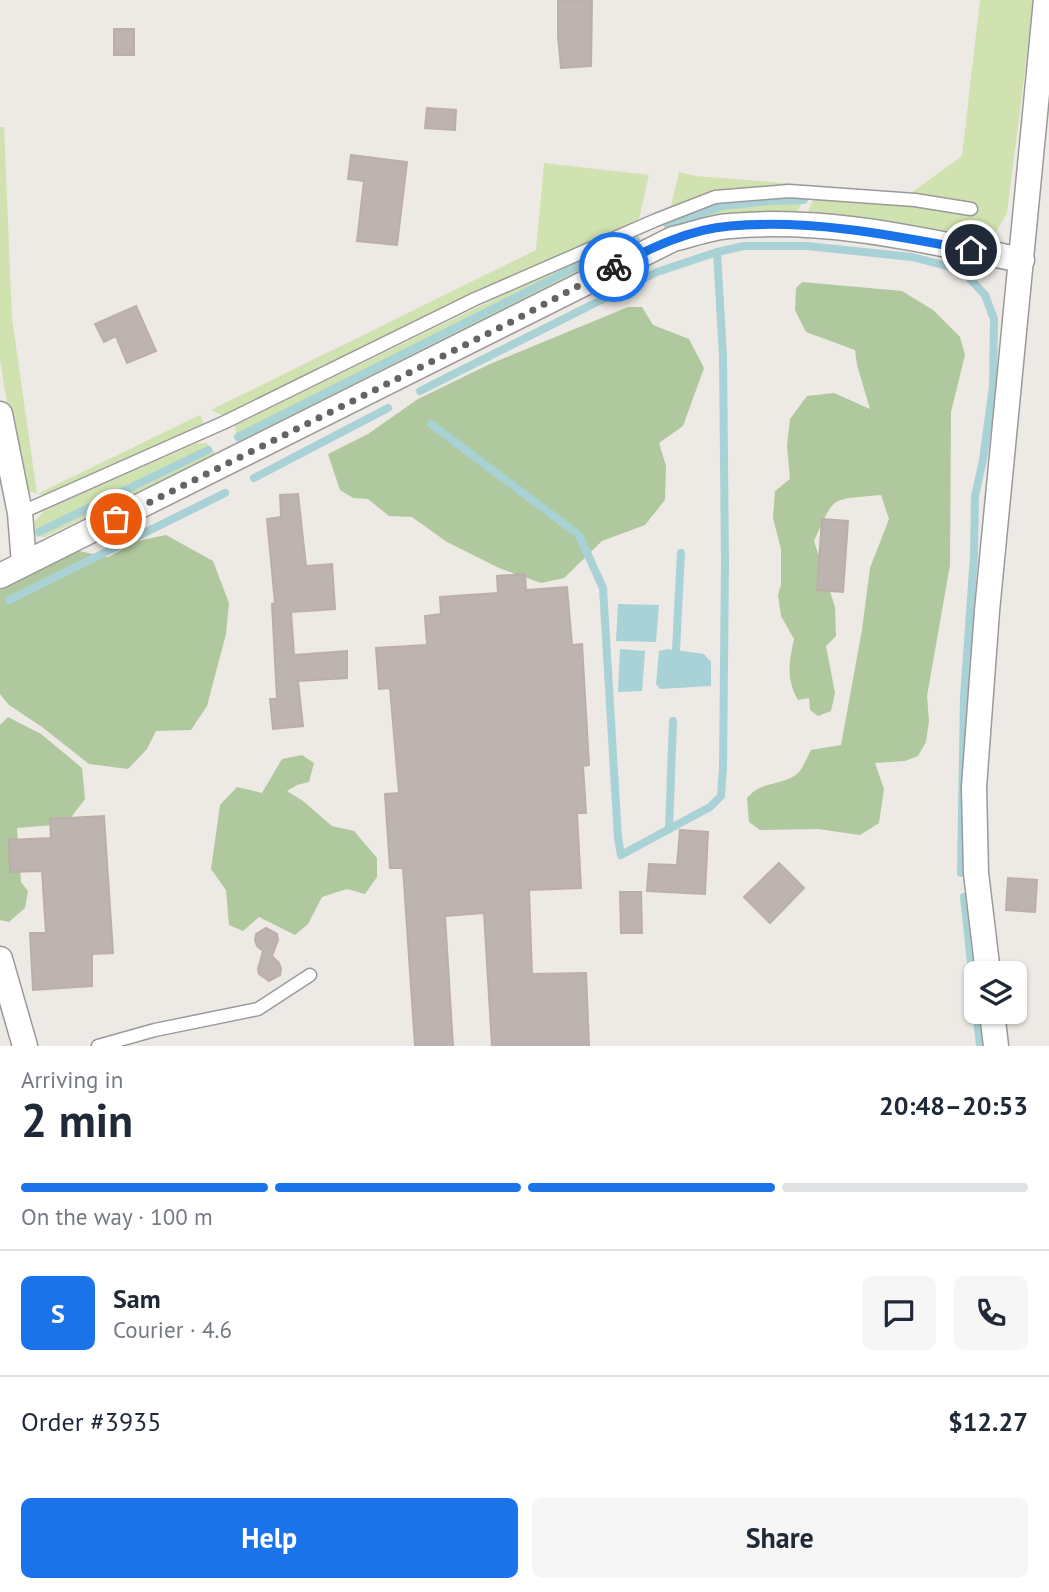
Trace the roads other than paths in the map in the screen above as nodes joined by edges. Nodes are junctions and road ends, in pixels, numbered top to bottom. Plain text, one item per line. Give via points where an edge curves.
1 (1046, 0) edge
2 (971, 209) dead end
3 (1022, 260) junction
4 (0, 414) edge
5 (20, 513) junction
6 (24, 564) junction
7 (0, 576) edge
8 (0, 959) edge
9 (987, 961) edge
10 (310, 975) dead end
11 (993, 1024) edge
12 (25, 1046) edge
13 (98, 1046) edge
14 (996, 1046) edge

1 - 3 street
2 - 5 lane via 789,191 715,197 475,299 225,422
3 - 6 street via 893,235 800,225 728,226 673,239
3 - 9 street via 974,787 976,873
4 - 5 street
5 - 6 street
6 - 7 street
8 - 12 street
10 - 13 lane via 258,1009
11 - 14 street

